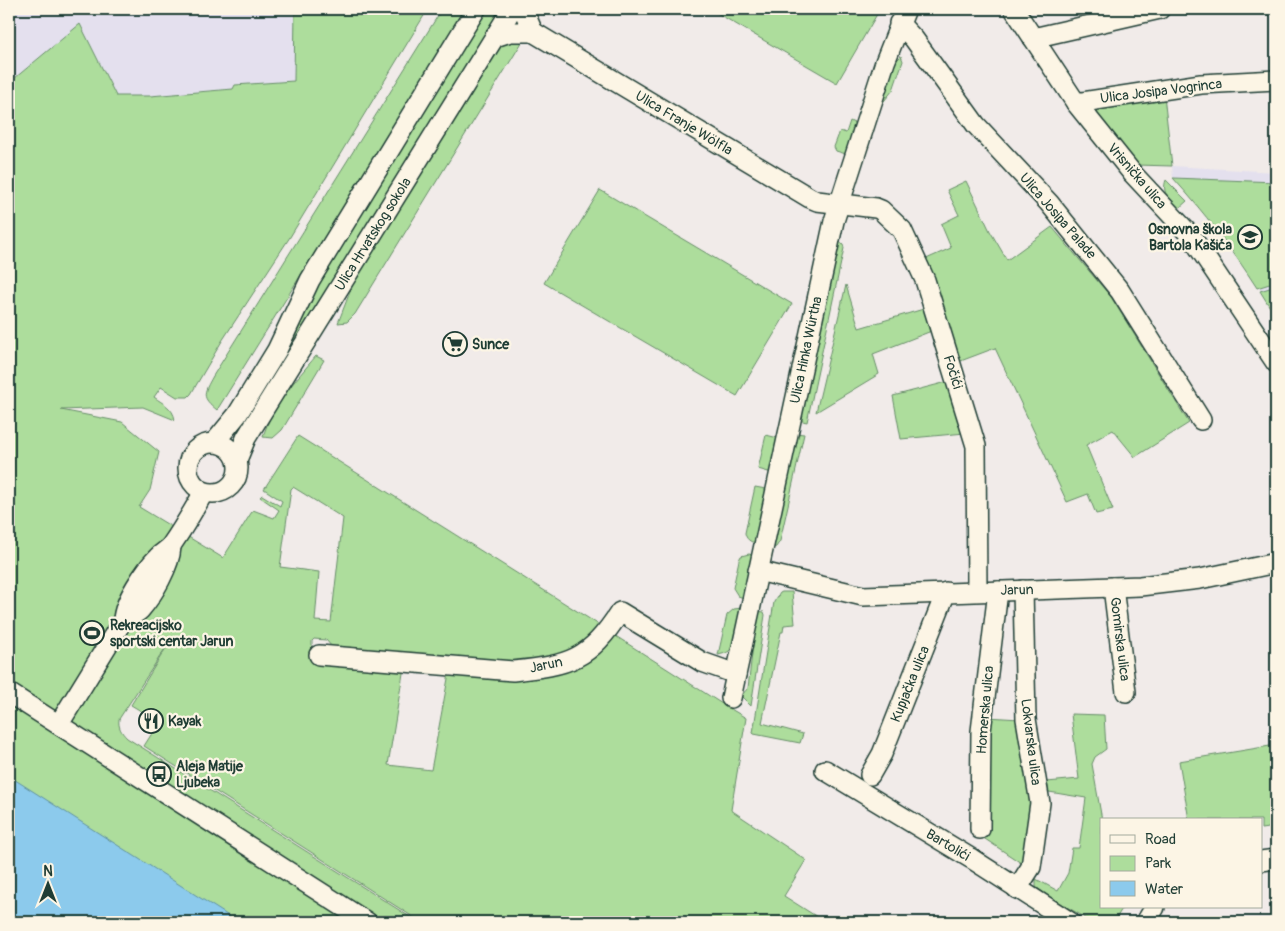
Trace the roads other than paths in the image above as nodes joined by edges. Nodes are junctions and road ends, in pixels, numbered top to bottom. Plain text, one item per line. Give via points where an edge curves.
1 (476, 9) edge
2 (512, 9) edge
3 (523, 9) edge
4 (1014, 9) edge
5 (1160, 9) edge
6 (903, 16) edge
7 (533, 32) junction
8 (495, 37) junction
9 (1033, 38) junction
10 (1276, 80) edge
11 (1076, 103) junction
12 (839, 203) junction
13 (1276, 363) edge
14 (1201, 420) dead end
15 (214, 443) junction
16 (237, 460) junction
17 (204, 492) junction
18 (1276, 563) edge
19 (758, 571) junction
20 (1113, 587) junction
21 (998, 590) junction
22 (1023, 590) junction
23 (977, 591) junction
24 (946, 592) junction
25 (319, 654) dead end
26 (736, 674) junction
27 (1126, 692) dead end
28 (9, 693) edge
29 (731, 698) dead end
30 (59, 724) junction
31 (825, 770) dead end
32 (870, 775) dead end
33 (980, 829) dead end
34 (1276, 858) edge
35 (1262, 861) edge
36 (1017, 889) junction
37 (1154, 908) edge
38 (367, 922) edge
39 (1070, 922) edge
40 (1146, 922) edge

1 - 15 street, Ulica Hrvatskog sokola via 310,280 277,350 237,415
2 - 8 street, Ulica Hrvatskog sokola
3 - 7 street
4 - 9 street, Vrisnička ulica
5 - 9 street
6 - 12 street, Ulica Hinka Würtha
6 - 14 street, Ulica Josipa Palade via 914,39 976,125 1049,202 1120,291
7 - 8 street via 510,32
7 - 12 street, Ulica Franje Wölfla via 810,198
8 - 16 street, Ulica Hrvatskog sokola via 246,438
9 - 11 street, Vrisnička ulica
10 - 11 street, Ulica Josipa Vogrinca via 1201,84
11 - 13 street, Vrisnička ulica via 1133,174 1191,236
12 - 19 street, Ulica Hinka Würtha
12 - 23 street, Fočići via 872,206 891,218 902,230 926,280 976,446
15 - 16 street via 228,448
15 - 17 street via 199,447 188,467 192,482
16 - 17 street via 238,474 231,486 218,493
17 - 30 street via 171,547 153,562 127,602 123,620
18 - 20 street, Jarun via 1200,579
19 - 24 street, Jarun via 863,596
19 - 26 street, Ulica Hinka Würtha
20 - 22 street, Jarun
20 - 27 street, Gomirska ulica
21 - 22 street, Jarun
21 - 23 street, Jarun
21 - 33 street, Homerska ulica via 981,731
22 - 36 street, Lokvarska ulica via 1026,719 1040,803 1031,867
23 - 24 street, Jarun
24 - 32 street, Kupjačka ulica via 886,745
25 - 26 street, Jarun via 513,671 536,669 583,655 596,645 620,612 702,662
26 - 29 street, Ulica Hinka Würtha
28 - 30 street
30 - 38 street
31 - 36 street, Bartolići
34 - 35 street
36 - 39 street, Bartolići
37 - 40 street

